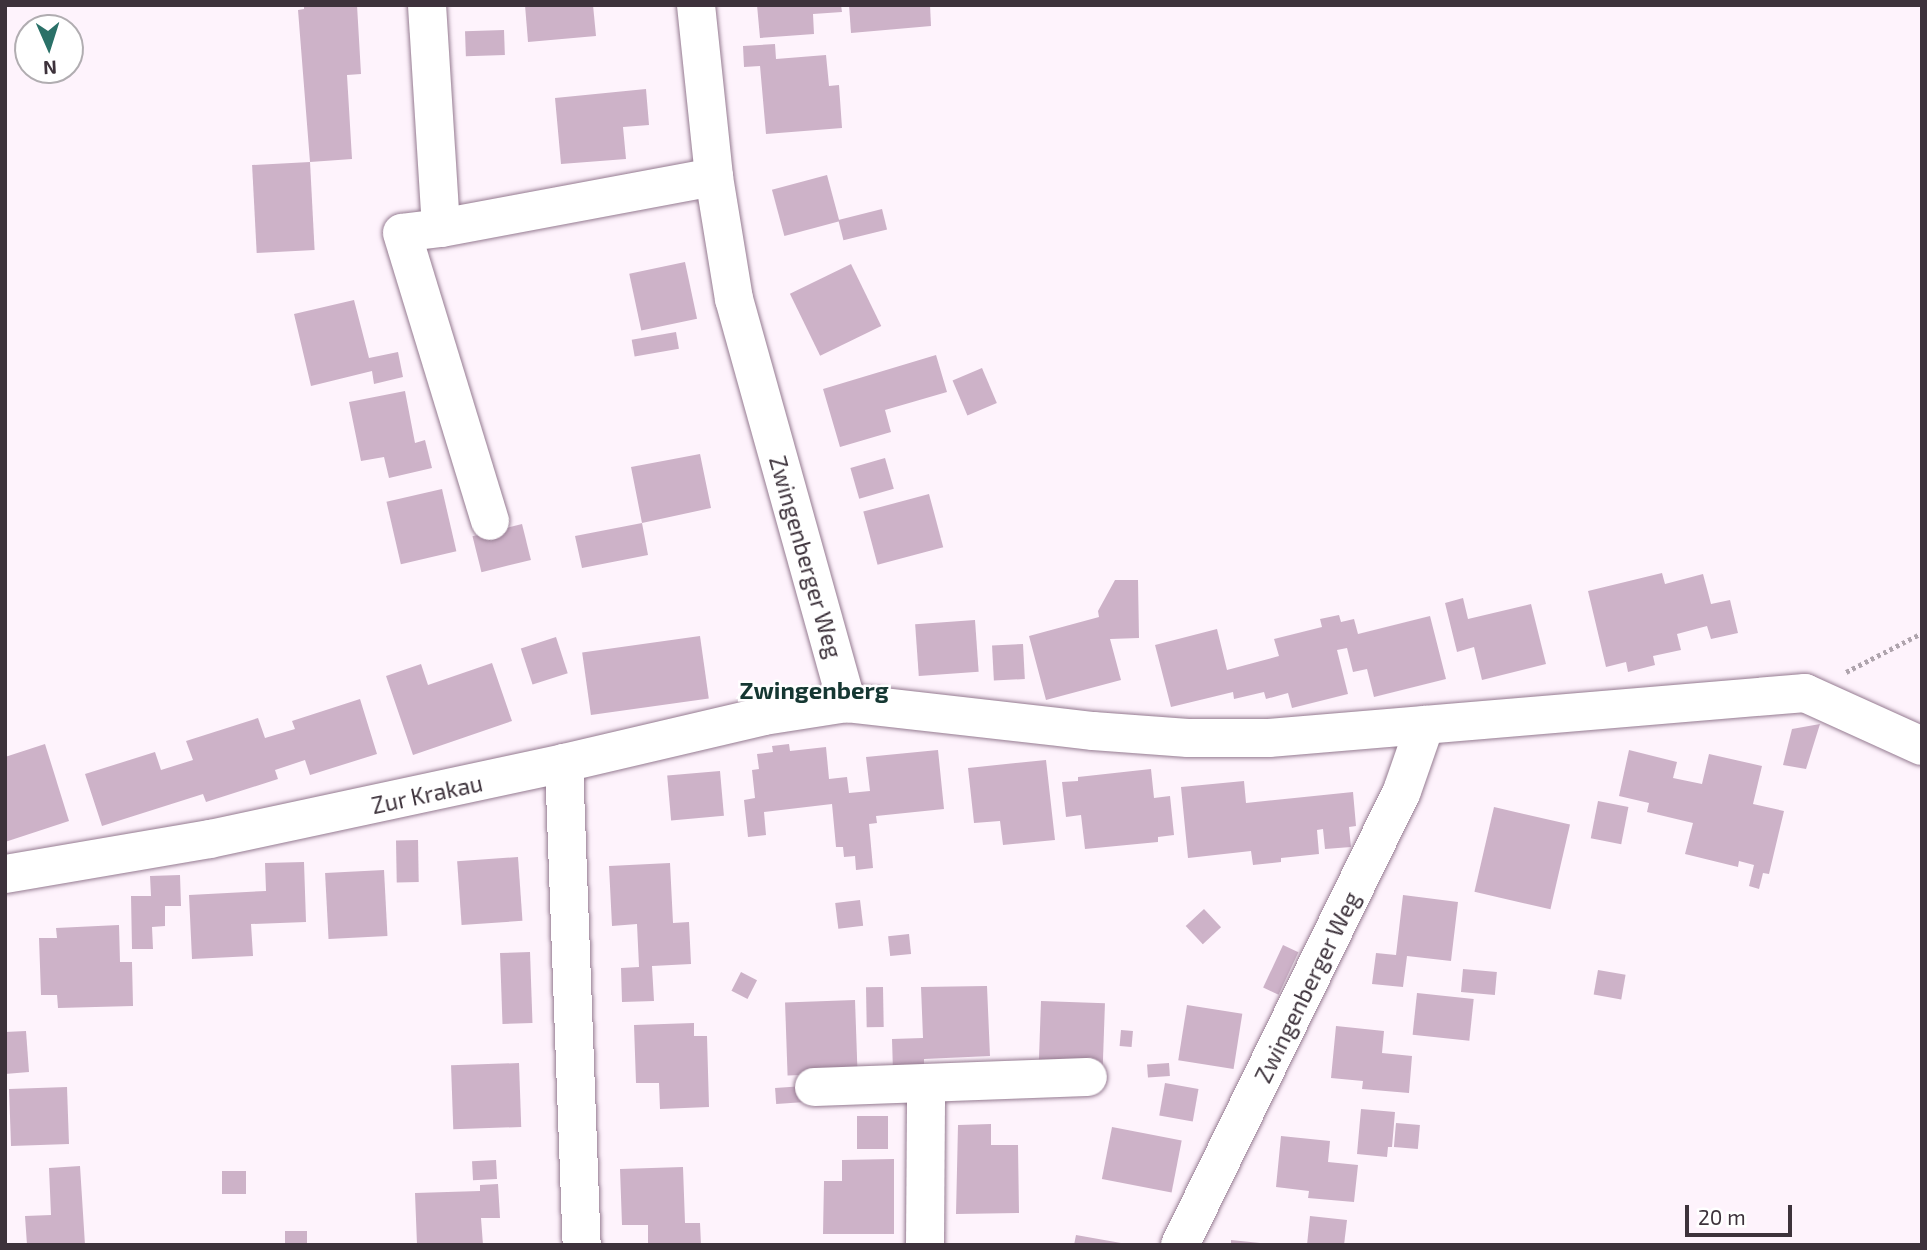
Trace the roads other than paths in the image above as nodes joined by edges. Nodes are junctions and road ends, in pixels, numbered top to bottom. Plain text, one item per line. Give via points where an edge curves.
1 (427, 5) edge
2 (695, 5) edge
3 (714, 177) junction
4 (441, 228) junction
5 (490, 520) dead end
6 (847, 703) junction
7 (1425, 725) junction
8 (1922, 746) edge
9 (564, 763) junction
10 (5, 874) edge
11 (1088, 1077) dead end
12 (926, 1084) junction
13 (814, 1087) dead end
14 (582, 1245) edge
15 (925, 1245) edge
16 (1180, 1245) edge

1 - 4 street
2 - 3 street, Zwingenberger Weg
3 - 4 street
3 - 6 street, Zwingenberger Weg via 734,299
4 - 5 street via 402,233
6 - 7 street via 1093,732 1188,738 1269,738
6 - 9 street, Zur Krakau via 764,716
7 - 8 street via 1805,693
7 - 16 street, Zwingenberger Weg via 1402,791
9 - 10 street, Zur Krakau via 224,836
9 - 14 street
11 - 12 street
12 - 13 street
12 - 15 street

